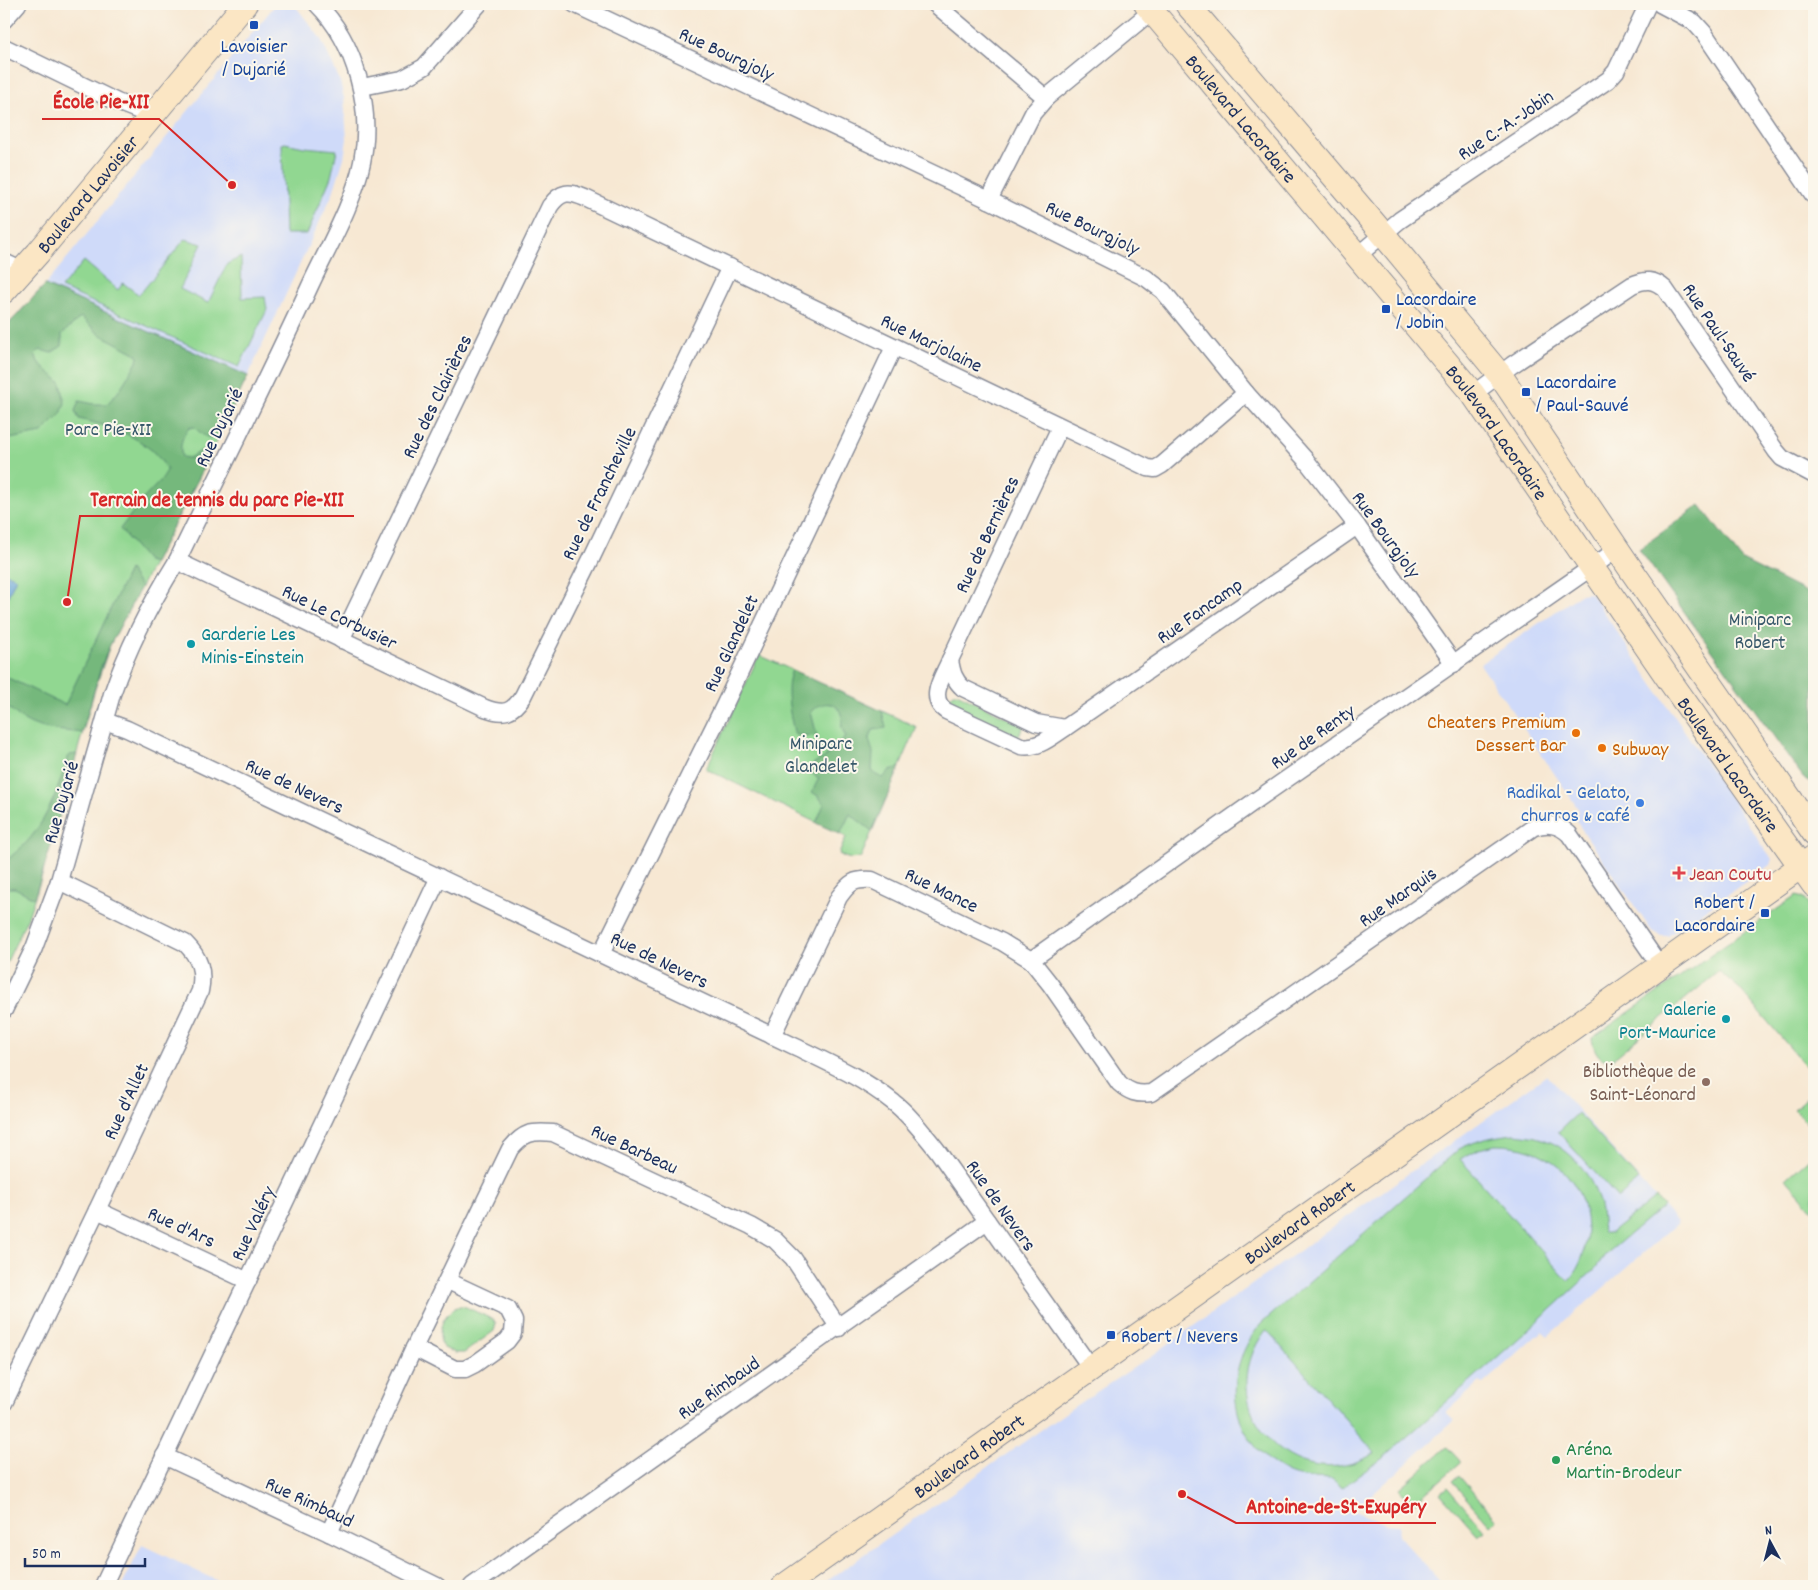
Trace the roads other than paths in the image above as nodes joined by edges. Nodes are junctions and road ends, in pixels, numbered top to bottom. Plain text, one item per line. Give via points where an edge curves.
1 (18, 4) edge
2 (246, 4) edge
3 (317, 4) edge
4 (479, 4) edge
5 (574, 4) edge
6 (936, 4) edge
7 (1187, 4) edge
8 (1648, 4) edge
9 (1660, 4) edge
10 (1153, 6) edge
11 (4, 20) edge
12 (4, 47) edge
13 (362, 87) junction
14 (1046, 98) junction
15 (152, 116) junction
16 (1814, 196) edge
17 (585, 198) joint
18 (989, 200) junction
19 (1383, 234) junction
20 (1358, 255) junction
21 (13, 266) edge
22 (730, 267) junction
23 (4, 292) edge
24 (894, 347) junction
25 (1500, 375) junction
26 (1246, 393) junction
27 (1473, 394) junction
28 (1060, 426) junction
29 (1814, 475) edge
30 (1357, 526) junction
31 (1618, 549) junction
32 (178, 561) junction
33 (1593, 568) junction
34 (342, 640) junction
35 (950, 660) junction
36 (1454, 664) junction
37 (485, 708) joint
38 (946, 711) joint
39 (104, 721) junction
40 (1065, 728) junction
41 (1814, 833) edge
42 (1807, 862) edge
43 (439, 877) junction
44 (59, 881) junction
45 (1814, 885) edge
46 (601, 954) junction
47 (1031, 960) junction
48 (1660, 966) junction
49 (4, 1010) edge
50 (772, 1036) junction
51 (1119, 1082) joint
52 (97, 1210) junction
53 (988, 1221) junction
54 (248, 1281) junction
55 (448, 1281) junction
56 (840, 1328) junction
57 (414, 1348) junction
58 (1091, 1368) junction
59 (4, 1403) edge
60 (164, 1456) junction
61 (329, 1533) junction
62 (102, 1586) edge
63 (437, 1586) edge
64 (472, 1586) edge
65 (784, 1586) edge

1 - 11 street
2 - 15 main road, Boulevard Lavoisier
3 - 13 street, Rue Dujarié via 340,34
4 - 13 street via 424,67 402,79
5 - 18 street, Rue Bourgjoly
6 - 14 street
7 - 19 main road, Boulevard Lacordaire
8 - 19 street, Rue C.-A.-Jobin via 1611,77
9 - 16 street via 1694,22 1704,33
10 - 14 street
10 - 20 main road, Boulevard Lacordaire
12 - 15 street
13 - 32 street, Rue Dujarié via 365,142 355,188
14 - 18 street via 1033,113
15 - 21 main road, Boulevard Lavoisier
17 - 22 street, Rue Marjolaine
17 - 34 street, Rue des Clairières via 564,193 550,206
18 - 26 street, Rue Bourgjoly via 1146,278 1163,291
19 - 20 street, Rue C.-A.-Jobin
19 - 25 main road, Boulevard Lacordaire
20 - 27 main road, Boulevard Lacordaire
21 - 23 main road, Boulevard Lavoisier
22 - 24 street, Rue Marjolaine
22 - 37 street, Rue de Francheville via 523,696 507,711 497,713
24 - 28 street, Rue Marjolaine
24 - 46 street, Rue Glandelet via 724,706
25 - 27 street, Rue Paul-Sauvé
25 - 29 street, Rue Paul-Sauvé via 1632,285 1650,280 1665,289 1782,458
25 - 31 main road, Boulevard Lacordaire
26 - 28 street, Rue Marjolaine via 1155,468 1141,466
26 - 30 street, Rue Bourgjoly
27 - 33 main road, Boulevard Lacordaire
28 - 35 street, Rue de Bernières
30 - 36 street, Rue Bourgjoly
30 - 40 street, Rue Fancamp
31 - 33 street, Rue de Renty
31 - 41 main road, Boulevard Lacordaire
32 - 34 street, Rue Le Corbusier
32 - 39 street, Rue Dujarié via 134,638
33 - 36 street, Rue de Renty
33 - 42 main road, Boulevard Lacordaire
34 - 37 street, Rue Le Corbusier
35 - 38 street, Rue de Bernières via 937,693 937,700
35 - 40 street via 953,675 963,688 1036,723
36 - 47 street, Rue de Renty
38 - 40 street, Rue Fancamp via 1028,747 1042,743
39 - 43 street, Rue de Nevers
39 - 44 street, Rue Dujarié
42 - 45 main road, Boulevard Lacordaire
42 - 48 main road, Boulevard Robert
43 - 46 street, Rue de Nevers
43 - 54 street, Rue Valéry
44 - 49 street, Rue Dujarié via 34,948
44 - 52 street, Rue d'Allet via 185,943 195,954 202,978 200,991
46 - 50 street, Rue de Nevers
47 - 50 street, Rue Mance via 1002,942 885,884 859,879 848,885 839,897
47 - 51 street, Rue Mance
48 - 51 street, Rue Marquis via 1569,834 1561,827 1543,824 1534,827 1161,1088 1139,1095
48 - 58 main road, Boulevard Robert
50 - 53 street, Rue de Nevers via 848,1072 894,1102 919,1127
52 - 54 street, Rue d'Ars
52 - 59 street, Rue d'Allet
53 - 56 street, Rue Rimbaud
53 - 58 street, Rue de Nevers
54 - 60 street, Rue Valéry
55 - 56 street, Rue Barbeau via 510,1149 529,1133 553,1133 752,1226 775,1240 793,1258
55 - 57 street, Rue Barbeau
55 - 57 street via 508,1309 514,1321 513,1333 507,1341 465,1369 455,1369
56 - 64 street, Rue Rimbaud
57 - 61 street, Rue Barbeau
58 - 65 main road, Boulevard Robert
60 - 61 street, Rue Rimbaud
60 - 62 street, Rue Valéry
61 - 63 street, Rue Rimbaud

